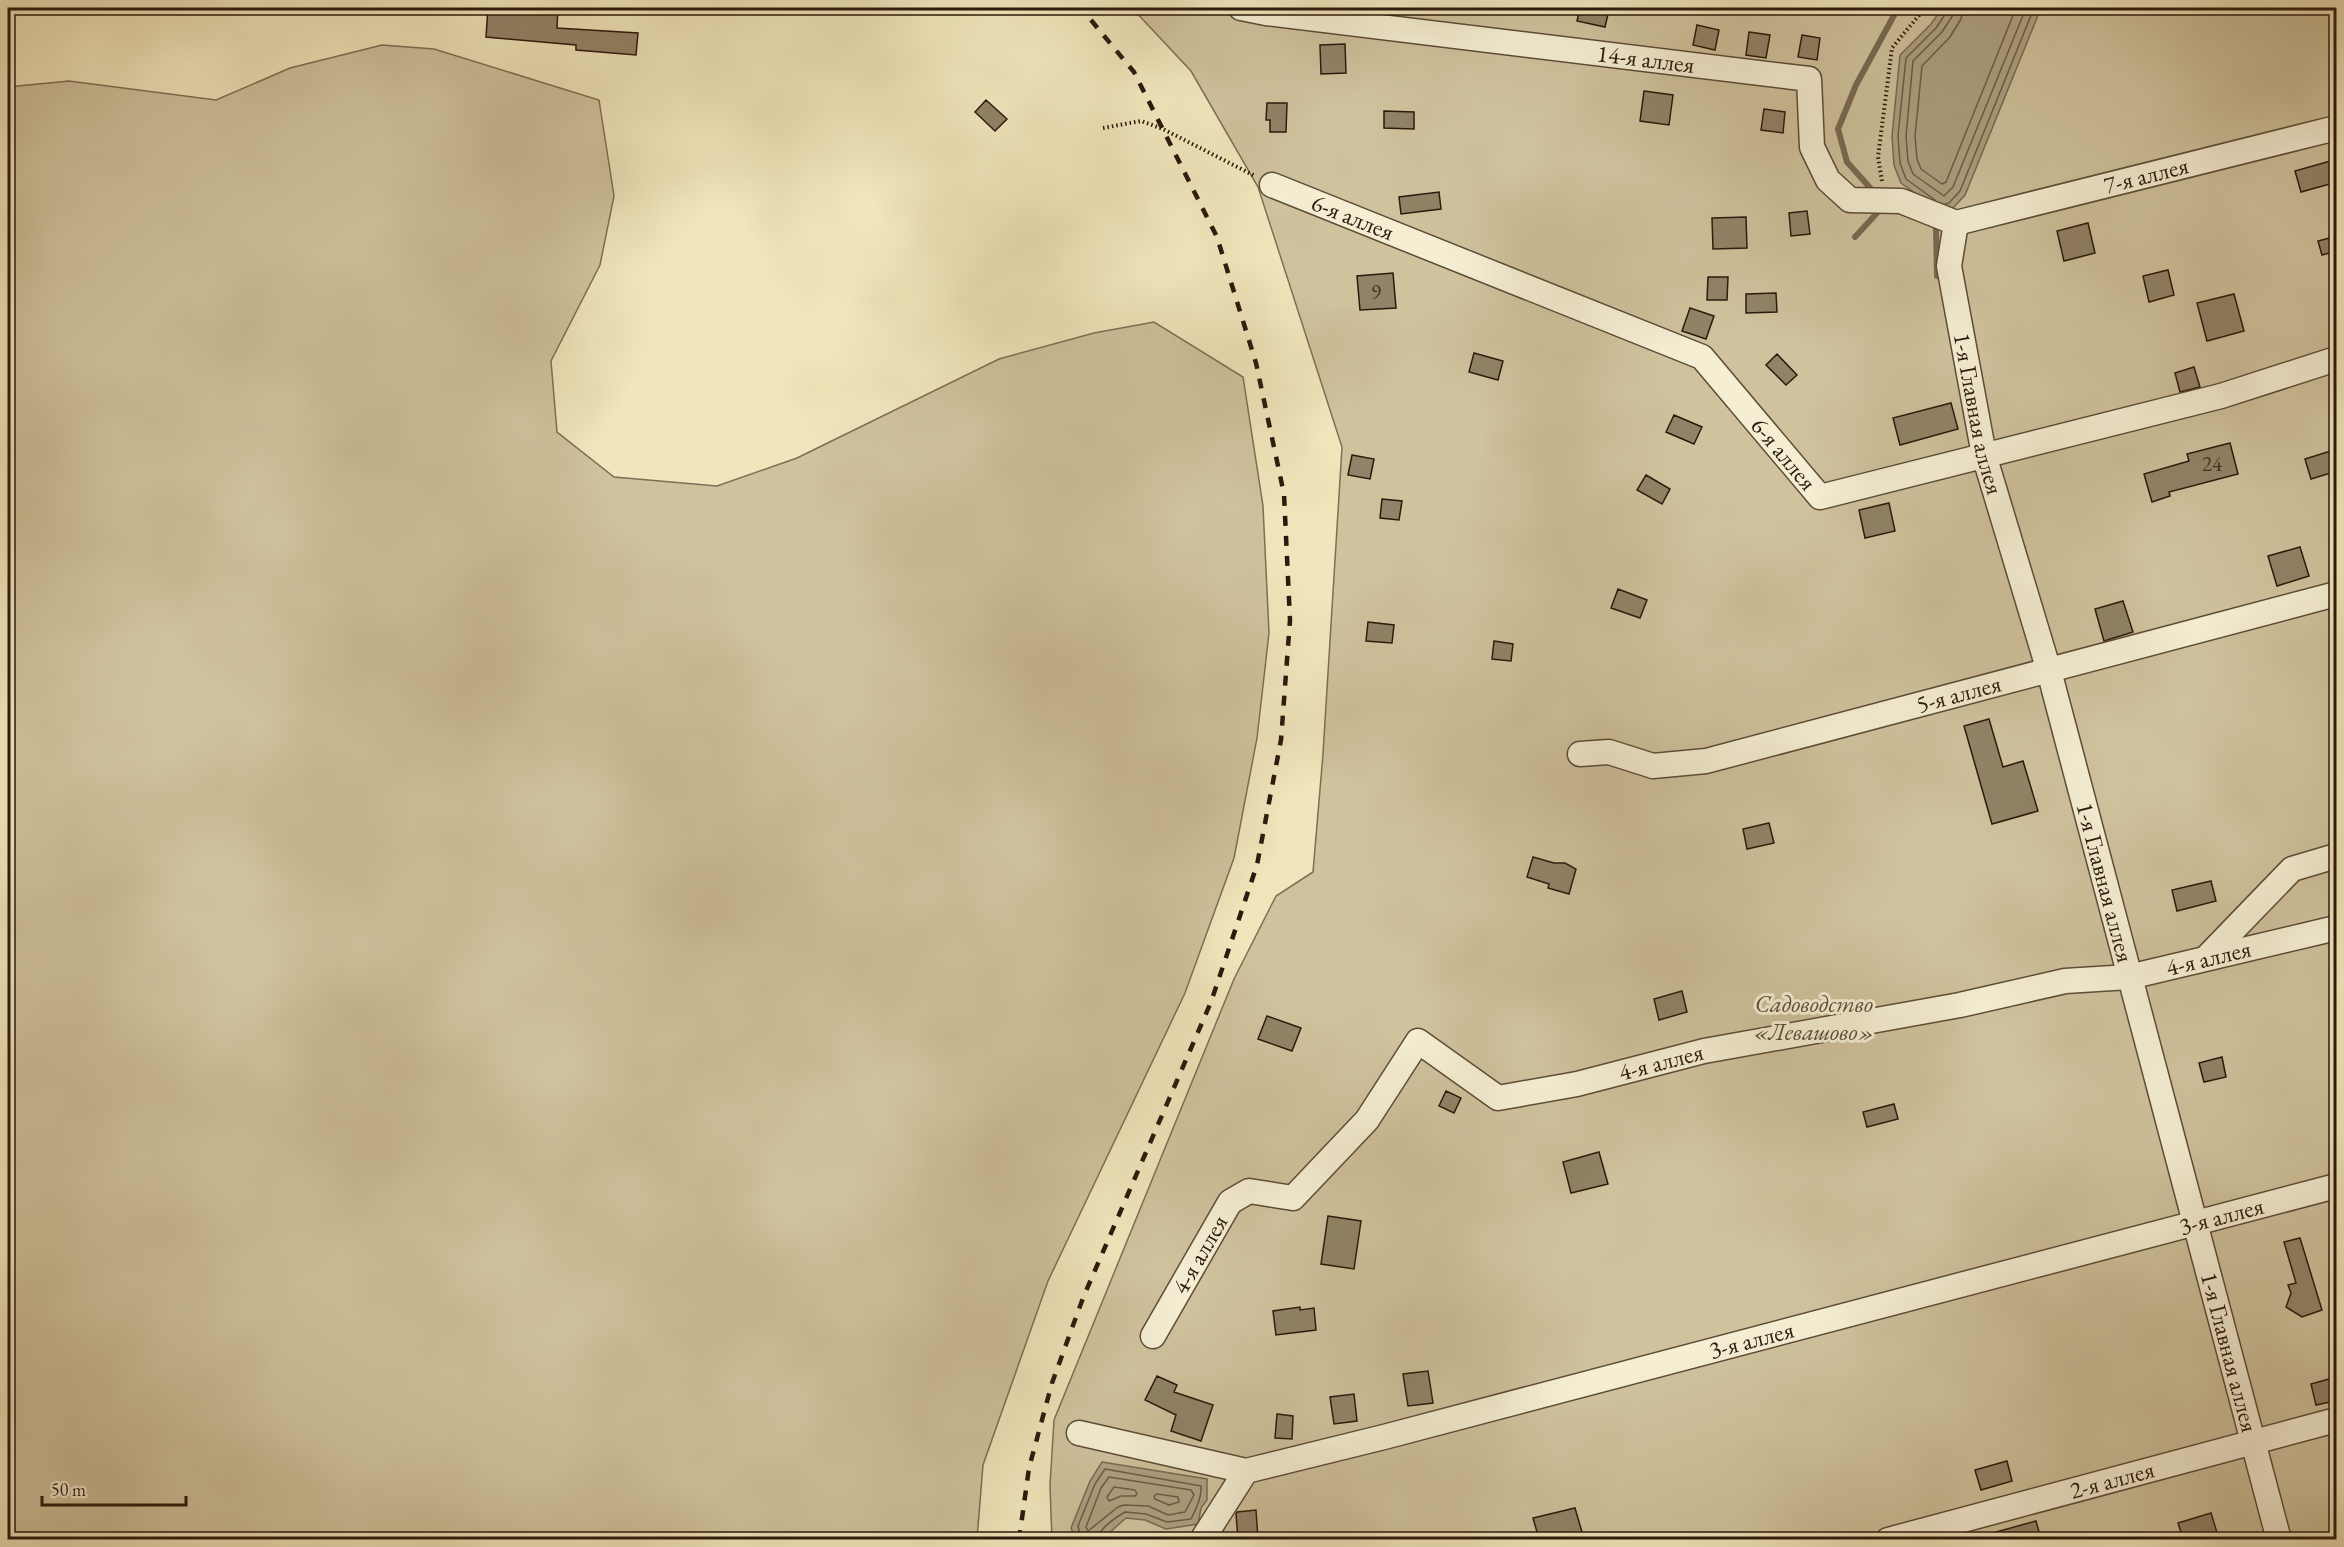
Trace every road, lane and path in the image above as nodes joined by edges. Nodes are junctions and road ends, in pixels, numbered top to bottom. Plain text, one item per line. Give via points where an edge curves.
1 (1034, 8) edge
2 (1056, 8) edge
3 (1241, 8) edge
4 (1925, 8) edge
5 (1103, 128) dead end
6 (2337, 128) edge
7 (1272, 185) joint
8 (1901, 201) junction
9 (1956, 223) junction
10 (2337, 359) edge
11 (1984, 455) junction
12 (2337, 594) edge
13 (2049, 671) junction
14 (1580, 754) dead end
15 (2337, 856) edge
16 (2337, 928) edge
17 (2207, 957) junction
18 (2129, 977) junction
19 (2337, 1186) edge
20 (2195, 1224) junction
21 (1152, 1336) dead end
22 (2337, 1420) edge
23 (1079, 1433) dead end
24 (2253, 1442) junction
25 (1246, 1471) junction
26 (1202, 1539) edge
27 (1888, 1539) edge
28 (2278, 1539) edge

1 - 2 path via 1037,14
3 - 8 street, 14-я аллея via 1809,80 1812,147 1828,180 1850,200
4 - 8 path via 1892,48 1878,157 1882,182
5 - 7 path via 1141,121
6 - 9 street, 7-я аллея
7 - 11 street, 6-я аллея via 1702,357 1820,497
8 - 9 street, 14-я аллея
9 - 11 street, 1-я Главная аллея via 1949,266
10 - 11 street, 6-я аллея via 2221,396
11 - 13 street, 1-я Главная аллея
12 - 13 street, 5-я аллея
13 - 14 street, 5-я аллея via 1706,761 1653,766 1609,752
13 - 18 street, 1-я Главная аллея
15 - 17 street via 2292,869
16 - 17 street, 4-я аллея
17 - 18 street, 4-я аллея
18 - 20 street, 1-я Главная аллея
18 - 21 street, 4-я аллея via 2065,981 1960,1005 1704,1051 1576,1084 1498,1098 1418,1041 1367,1120 1293,1198 1249,1191 1230,1202
19 - 20 street, 3-я аллея
20 - 24 street, 1-я Главная аллея
20 - 25 street, 3-я аллея
22 - 24 street, 2-я аллея
23 - 25 street
24 - 27 street, 2-я аллея
24 - 28 street, 1-я Главная аллея
25 - 26 street

